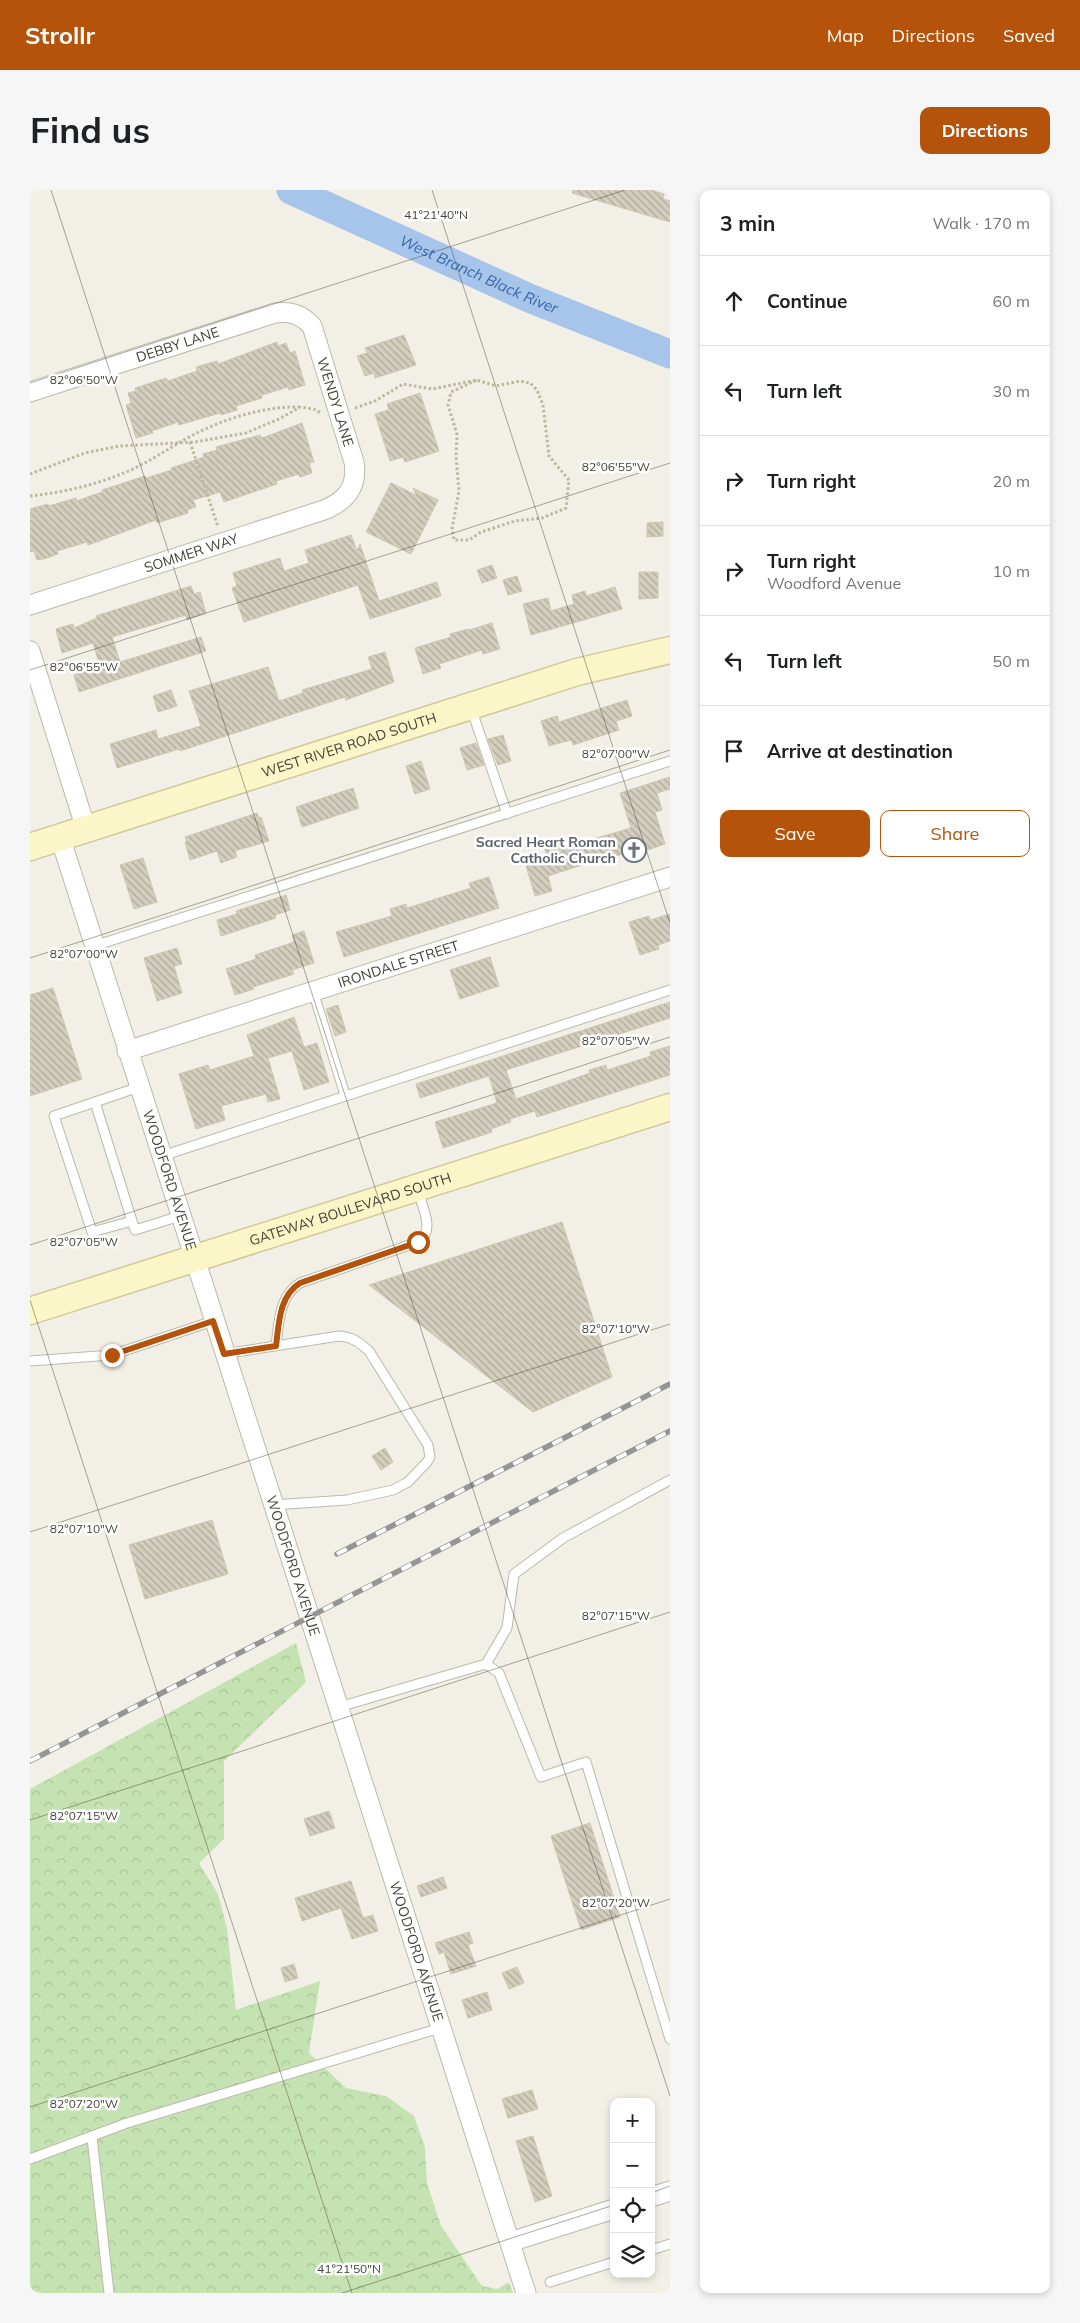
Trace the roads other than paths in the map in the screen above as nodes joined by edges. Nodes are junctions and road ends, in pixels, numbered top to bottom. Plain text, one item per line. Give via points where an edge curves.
1 (298, 315) joint
2 (30, 392) edge
3 (349, 494) joint
4 (30, 605) edge
5 (670, 650) edge
6 (30, 651) edge
7 (470, 706) junction
8 (670, 761) edge
9 (507, 814) junction
10 (86, 829) junction
11 (60, 837) junction
12 (30, 847) edge
13 (670, 877) edge
14 (94, 946) junction
15 (670, 990) edge
16 (312, 991) junction
17 (127, 1051) junction
18 (139, 1087) junction
19 (345, 1095) junction
20 (95, 1102) junction
21 (670, 1107) edge
22 (161, 1156) junction
23 (417, 1188) junction
24 (180, 1216) junction
25 (132, 1221) junction
26 (194, 1259) junction
27 (30, 1311) edge
28 (213, 1321) junction
29 (276, 1346) junction
30 (224, 1354) junction
31 (30, 1361) edge
32 (670, 1480) edge
33 (273, 1505) junction
34 (486, 1664) junction
35 (339, 1707) junction
36 (440, 2028) junction
37 (670, 2039) edge
38 (92, 2137) junction
39 (30, 2159) edge
40 (670, 2191) edge
41 (655, 2196) edge
42 (610, 2210) edge
43 (510, 2242) junction
44 (670, 2244) edge
45 (655, 2249) edge
46 (610, 2263) edge
47 (550, 2282) dead end
48 (109, 2293) edge
49 (526, 2293) edge

1 - 2 street, DEBBY LANE via 275,313
1 - 3 street, WENDY LANE via 312,326 354,462 355,476
3 - 4 street, SOMMER WAY via 340,503 324,510
5 - 7 main road, WEST RIVER ROAD SOUTH via 577,672
6 - 10 street
7 - 9 lane
7 - 10 main road, WEST RIVER ROAD SOUTH
8 - 9 lane
9 - 14 lane
10 - 11 main road, WEST RIVER ROAD SOUTH
11 - 12 main road, WEST RIVER ROAD SOUTH
11 - 14 street, WOODFORD AVENUE
13 - 16 street, IRONDALE STREET
14 - 17 street, WOODFORD AVENUE
15 - 19 lane
16 - 17 street, IRONDALE STREET
16 - 19 lane
17 - 18 street, WOODFORD AVENUE
18 - 20 lane
18 - 22 street, WOODFORD AVENUE
19 - 22 lane
20 - 25 lane
20 - 25 lane via 54,1116 92,1232
21 - 23 main road, GATEWAY BOULEVARD SOUTH
22 - 24 street, WOODFORD AVENUE
23 - 26 main road, GATEWAY BOULEVARD SOUTH
23 - 29 lane via 428,1232 425,1237 292,1288 280,1309
24 - 25 lane via 135,1230
24 - 26 street, WOODFORD AVENUE
26 - 27 main road, GATEWAY BOULEVARD SOUTH
26 - 28 street, WOODFORD AVENUE
28 - 30 street, WOODFORD AVENUE
28 - 31 lane via 112,1355
29 - 30 lane
29 - 33 lane via 339,1336 358,1341 369,1351 428,1445 430,1457 408,1482 393,1490 347,1500
30 - 33 street, WOODFORD AVENUE
32 - 34 lane via 563,1538 514,1574 507,1628
33 - 35 street, WOODFORD AVENUE
34 - 35 lane
34 - 37 lane via 499,1673 541,1777 586,1762
35 - 36 street, WOODFORD AVENUE
36 - 38 lane via 127,2123
36 - 43 street, WOODFORD AVENUE
38 - 39 lane
38 - 48 lane
40 - 41 street
42 - 43 street
43 - 49 street, WOODFORD AVENUE
44 - 45 lane
46 - 47 lane

